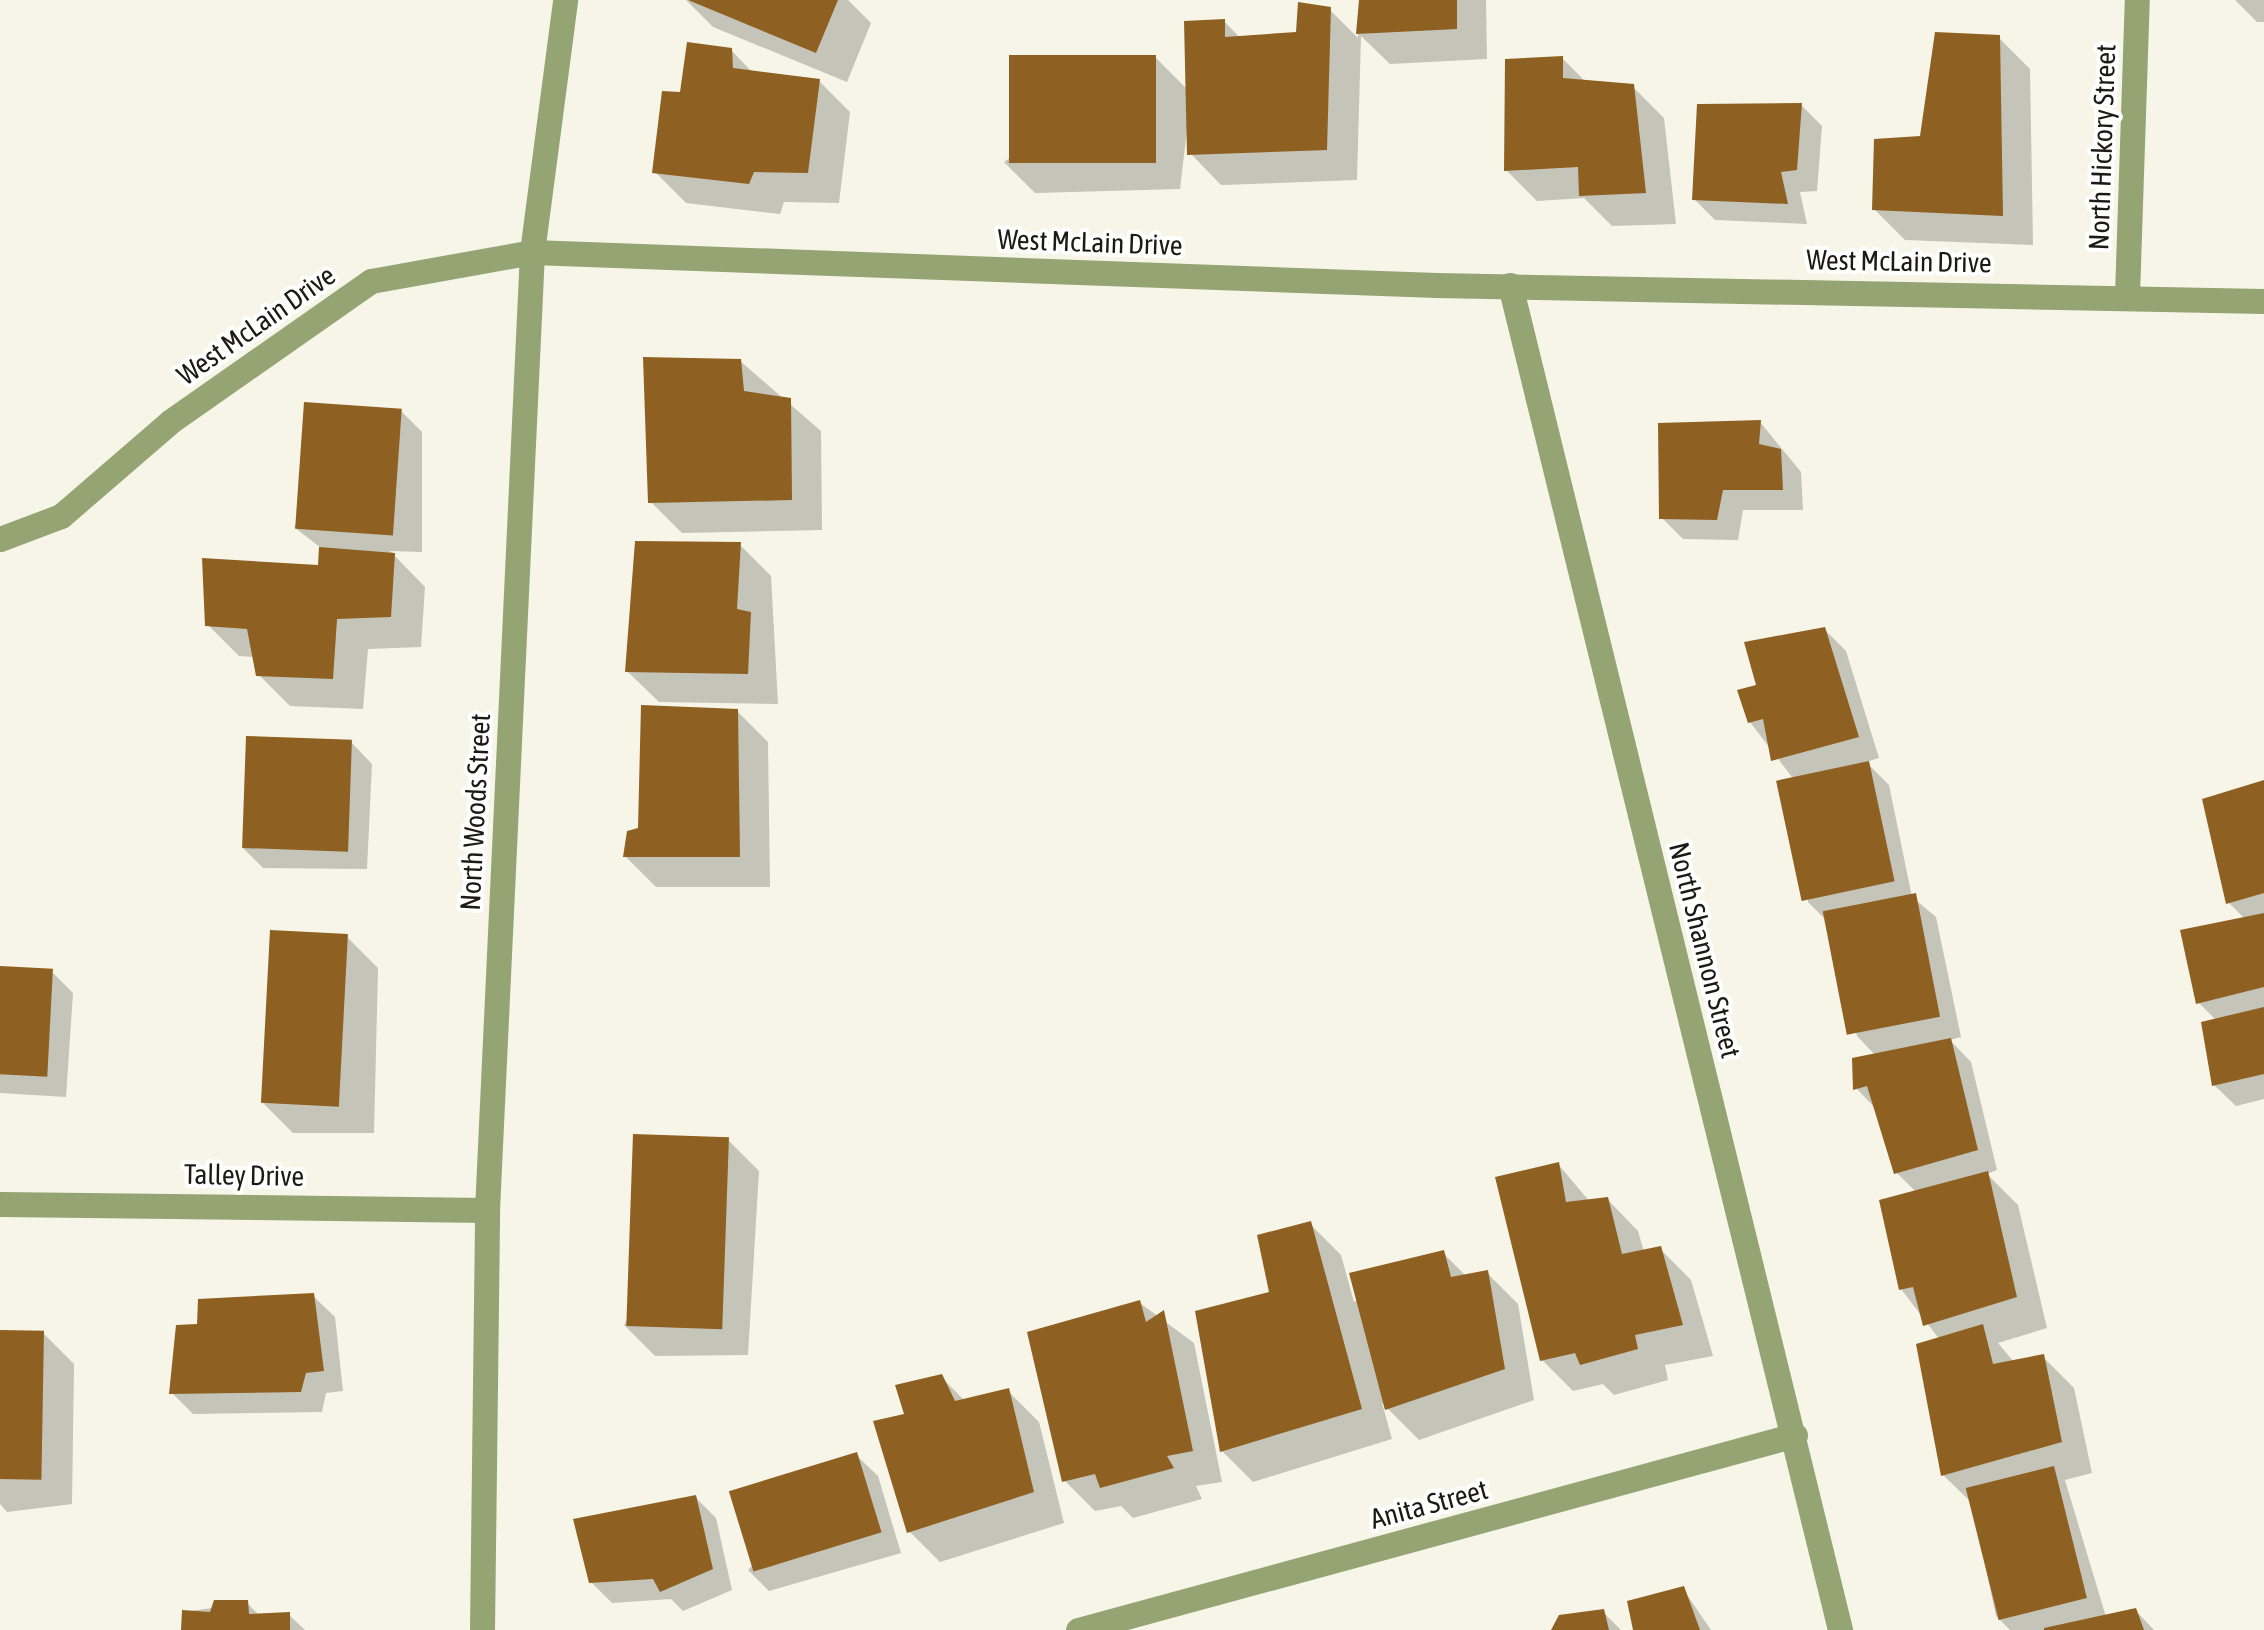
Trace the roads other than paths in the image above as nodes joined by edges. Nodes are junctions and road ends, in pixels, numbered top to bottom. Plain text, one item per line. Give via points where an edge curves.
1 (565, 0) edge
2 (2137, 0) edge
3 (532, 252) junction
4 (1510, 285) junction
5 (2127, 295) junction
6 (2264, 301) edge
7 (0, 539) edge
8 (0, 1204) edge
9 (487, 1210) junction
10 (1794, 1436) junction
11 (482, 1630) edge
12 (1078, 1630) edge
13 (1840, 1630) edge

1 - 3 street, North Woods Street
2 - 5 street, North Hickory Street
3 - 4 street, West McLain Drive
3 - 7 street, West McLain Drive via 371,281 171,421 62,516
3 - 9 street, North Woods Street
4 - 5 street, West McLain Drive
4 - 10 street, North Shannon Street
5 - 6 street, West McLain Drive
8 - 9 street, Talley Drive
9 - 11 street, North Woods Street
10 - 12 street, Anita Street
10 - 13 street, North Shannon Street

